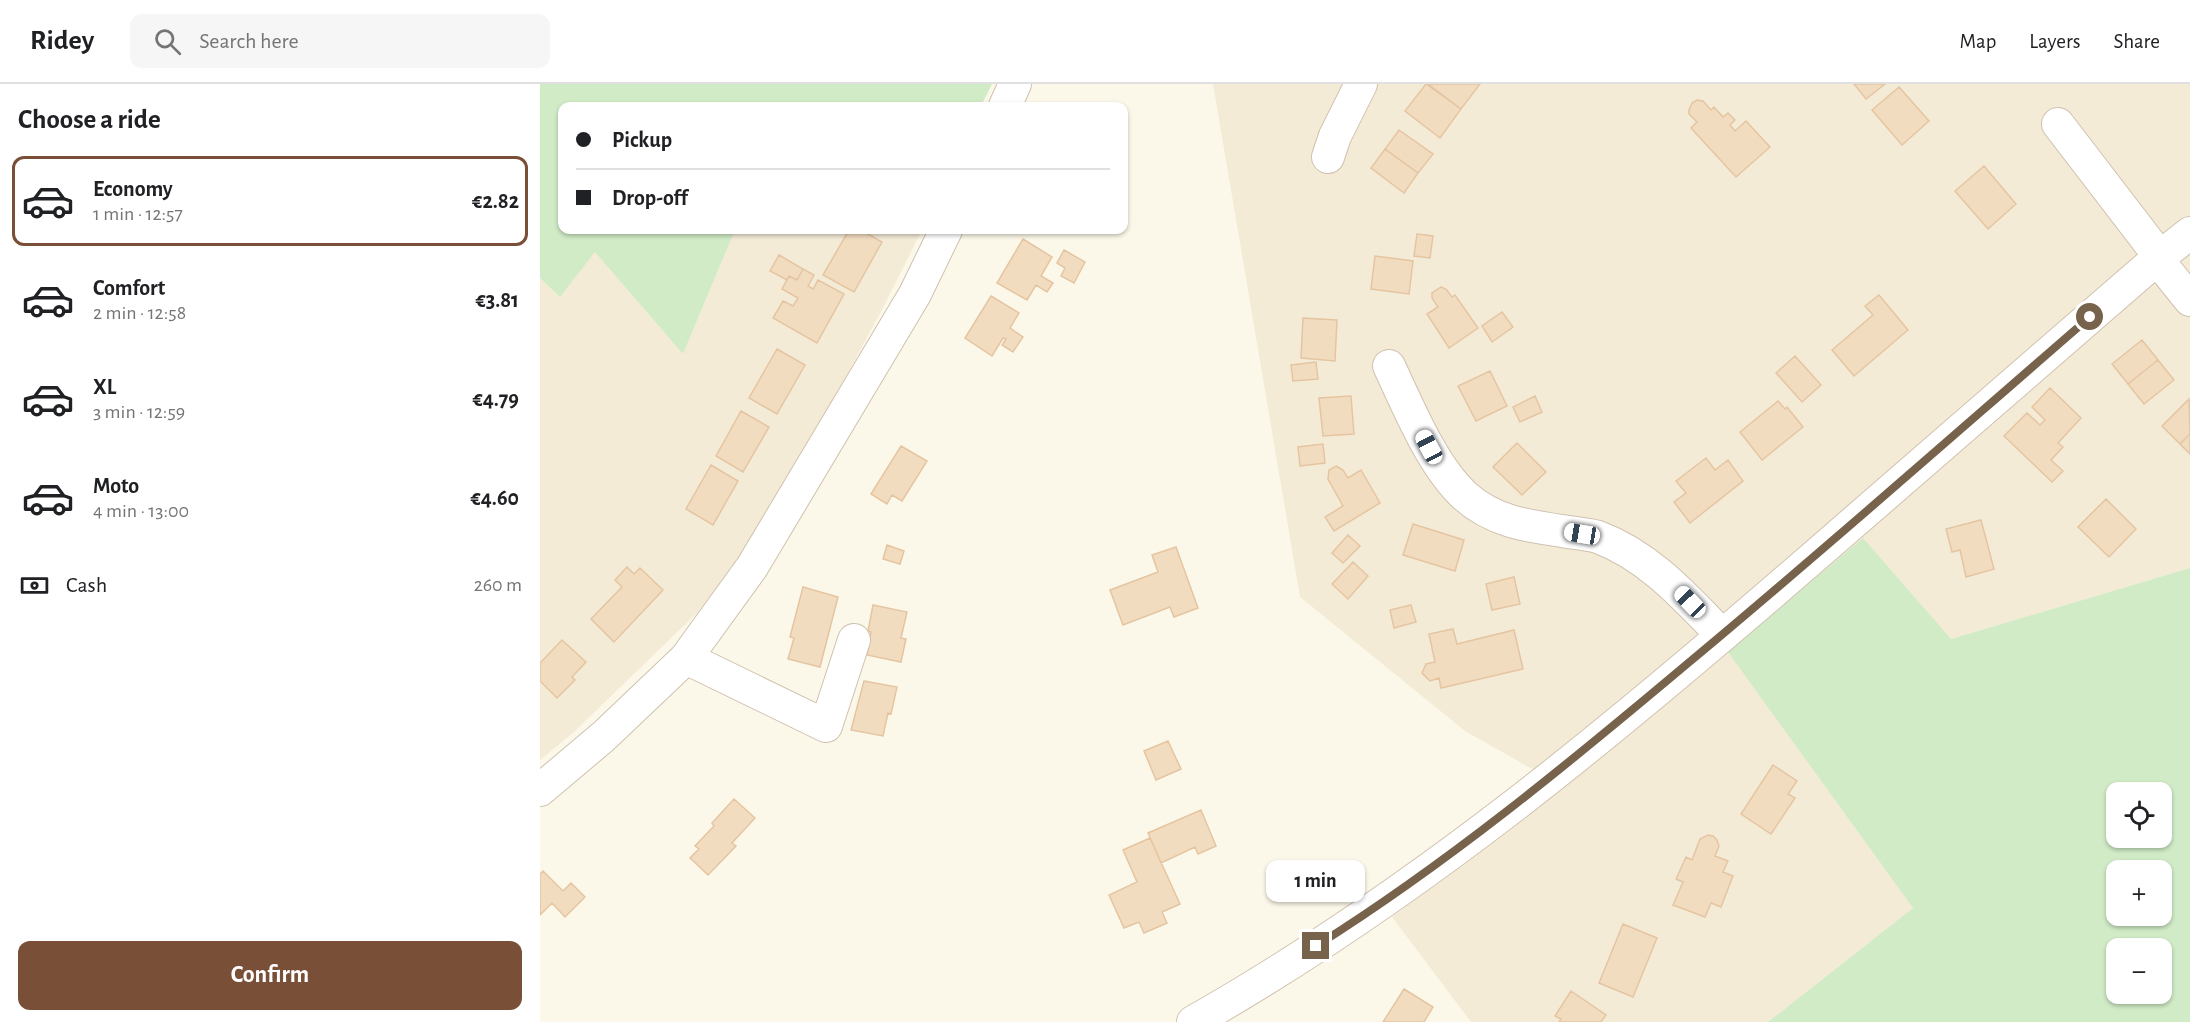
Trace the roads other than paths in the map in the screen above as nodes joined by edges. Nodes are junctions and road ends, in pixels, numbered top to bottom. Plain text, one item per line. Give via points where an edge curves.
1 (1015, 84) edge
2 (1361, 84) edge
3 (1007, 102) edge
4 (2058, 124) dead end
5 (1328, 158) dead end
6 (2190, 233) edge
7 (944, 234) edge
8 (2158, 258) junction
9 (2190, 300) edge
10 (1389, 366) dead end
11 (1722, 635) junction
12 (854, 640) dead end
13 (686, 658) junction
14 (540, 790) edge
15 (1193, 1022) edge

1 - 3 street
2 - 5 street
4 - 8 street
6 - 8 street
7 - 13 street via 915,294 752,567
8 - 9 street
8 - 11 street
10 - 11 street via 1438,462 1464,495 1490,514 1530,527 1596,537 1631,553 1674,585
11 - 15 street via 1566,766 1452,853 1334,935
12 - 13 street via 826,726
13 - 14 street

